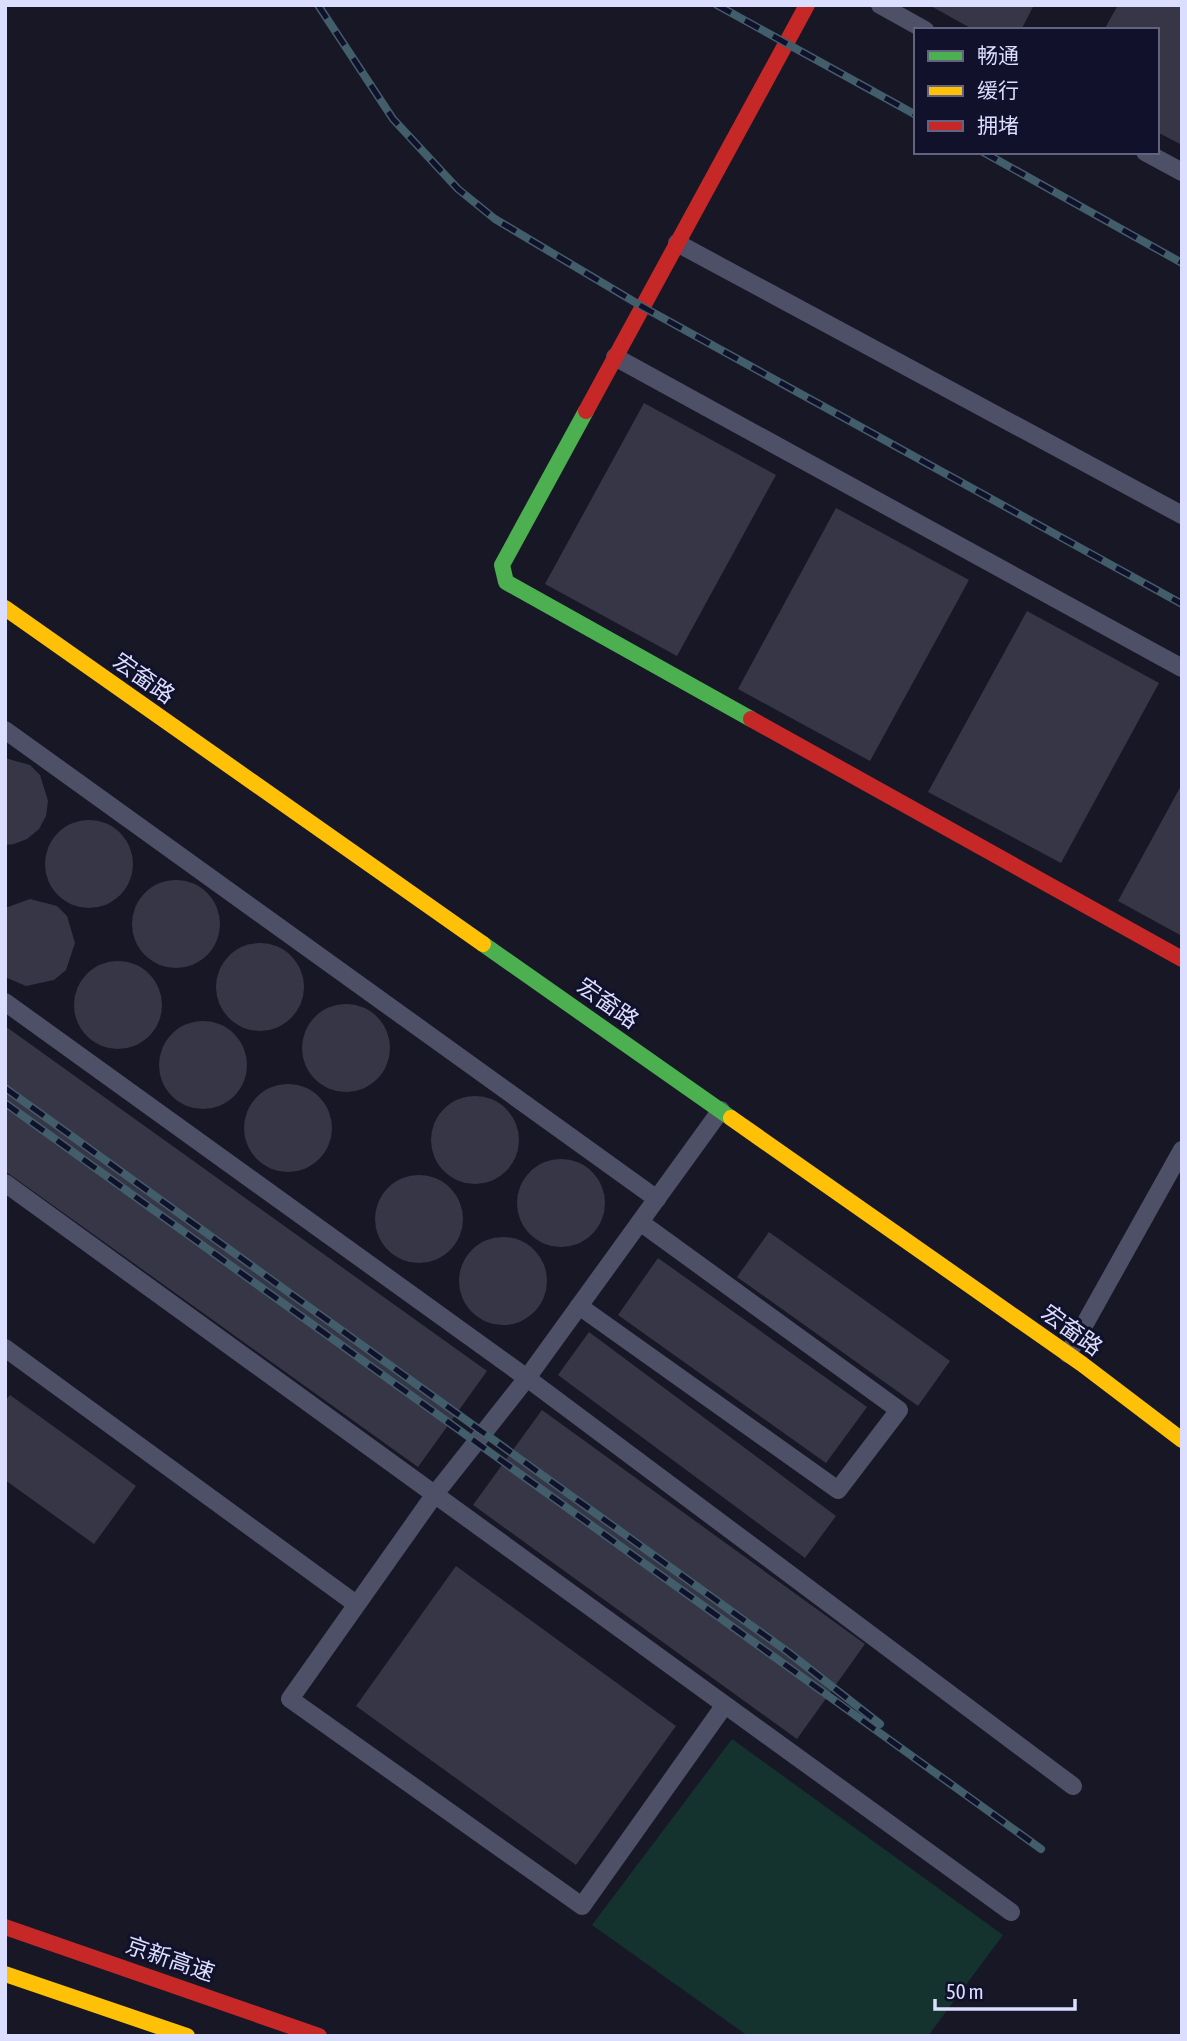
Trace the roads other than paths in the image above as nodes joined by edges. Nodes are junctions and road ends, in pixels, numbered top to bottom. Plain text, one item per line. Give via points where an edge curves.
1 (807, 5) edge
2 (880, 5) edge
3 (921, 28) edge
4 (1149, 154) edge
5 (1182, 173) edge
6 (677, 243) junction
7 (615, 357) junction
8 (1182, 515) edge
9 (5, 608) edge
10 (1182, 668) edge
11 (5, 730) edge
12 (1182, 959) edge
13 (5, 1002) edge
14 (721, 1110) junction
15 (1182, 1150) edge
16 (5, 1183) edge
17 (657, 1199) junction
18 (640, 1222) junction
19 (579, 1306) junction
20 (5, 1349) edge
21 (1068, 1354) junction
22 (527, 1378) junction
23 (1182, 1440) edge
24 (435, 1494) junction
25 (356, 1604) junction
26 (724, 1706) junction
27 (1073, 1786) dead end
28 (1011, 1912) dead end
29 (5, 1927) edge
30 (5, 1974) edge
31 (187, 2036) edge
32 (319, 2036) edge

1 - 6 main road
2 - 3 street
4 - 5 street
6 - 7 main road
6 - 8 street
7 - 10 street
7 - 12 main road via 502,565 506,582
9 - 14 main road, 宏奤路
11 - 17 street
13 - 22 street
14 - 17 street
14 - 21 main road, 宏奤路
15 - 21 street
16 - 24 street
17 - 18 street
18 - 19 street
18 - 19 street via 899,1410 838,1490
19 - 22 street
20 - 25 street
21 - 23 main road, 宏奤路
22 - 24 street
22 - 27 street
24 - 25 street
24 - 26 street
25 - 26 street via 290,1699 582,1906
26 - 28 street
29 - 32 main road, 京新高速
30 - 31 main road

